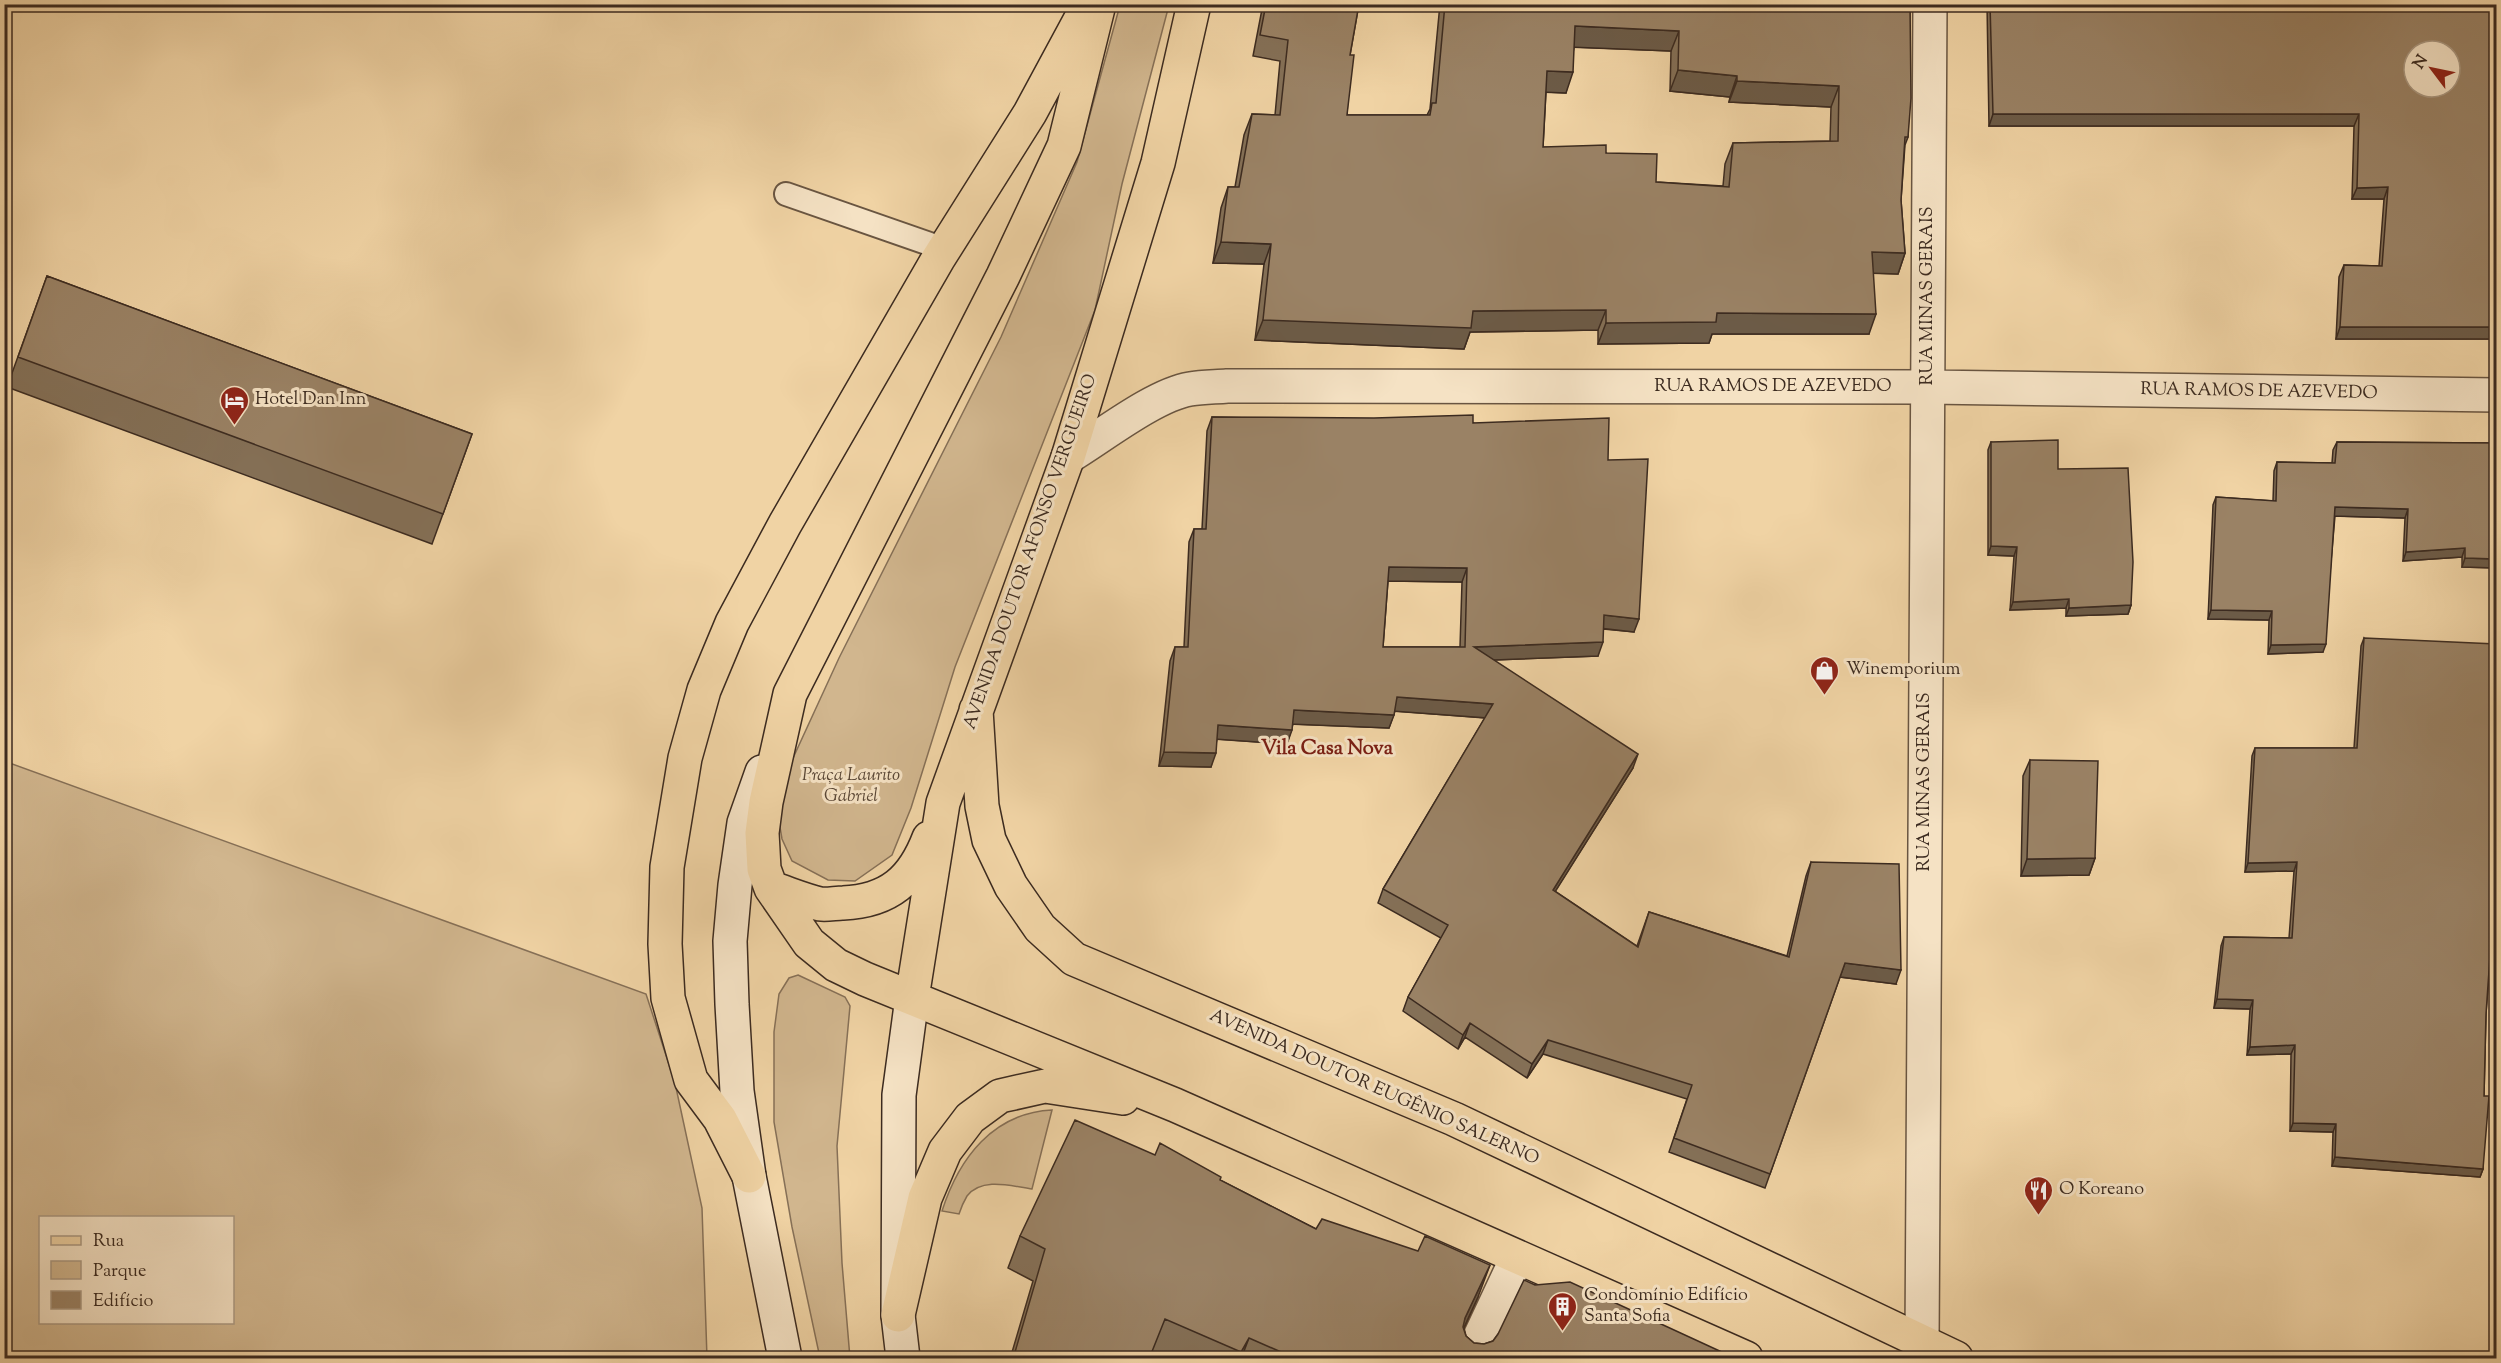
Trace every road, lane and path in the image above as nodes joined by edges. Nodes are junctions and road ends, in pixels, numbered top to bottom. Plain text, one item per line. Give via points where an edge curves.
1 (1089, 4) edge
2 (1099, 4) edge
3 (1194, 4) edge
4 (1930, 4) edge
5 (786, 194) dead end
6 (944, 249) junction
7 (1928, 387) junction
8 (2496, 395) edge
9 (1068, 457) junction
10 (790, 694) junction
11 (976, 710) junction
12 (943, 803) junction
13 (771, 888) junction
14 (912, 998) junction
15 (1175, 1105) junction
16 (749, 1176) junction
17 (1517, 1258) junction
18 (898, 1315) junction
19 (1922, 1343) junction
20 (784, 1359) edge
21 (903, 1359) edge
22 (1470, 1359) edge
23 (1746, 1359) edge
24 (1956, 1359) edge

1 - 6 main road via 1029,113
2 - 10 main road via 1064,146 1003,276
3 - 9 main road, AVENIDA DOUTOR AFONSO VERGUEIRO via 1158,163
4 - 7 street, RUA MINAS GERAIS
5 - 6 lane
6 - 16 main road via 732,622 704,690 685,758 667,867 668,998 691,1080 720,1119
7 - 8 street, RUA RAMOS DE AZEVEDO
7 - 9 street, RUA RAMOS DE AZEVEDO via 1188,389 1137,412
7 - 19 street, RUA MINAS GERAIS
9 - 11 main road, AVENIDA DOUTOR AFONSO VERGUEIRO
10 - 13 main road via 762,833 764,869
10 - 16 street via 744,823 730,941 737,1091
11 - 12 main road, AVENIDA DOUTOR AFONSO VERGUEIRO
11 - 19 main road, AVENIDA DOUTOR EUGÊNIO SALERNO via 982,806 989,840 1011,886 1040,928 1074,959 1454,1119
12 - 13 main road via 923,854 897,888 858,902 822,904
12 - 14 main road, AVENIDA DOUTOR AFONSO VERGUEIRO
13 - 14 main road via 809,943 836,965
14 - 15 main road
14 - 18 street, AVENIDA DOUTOR AFONSO VERGUEIRO via 898,1095
15 - 17 main road
15 - 18 main road via 1045,1086 1000,1096 970,1118 945,1151 925,1198
16 - 20 street
17 - 22 street
17 - 23 main road
18 - 21 street, AVENIDA DOUTOR AFONSO VERGUEIRO
19 - 24 main road, AVENIDA DOUTOR EUGÊNIO SALERNO

